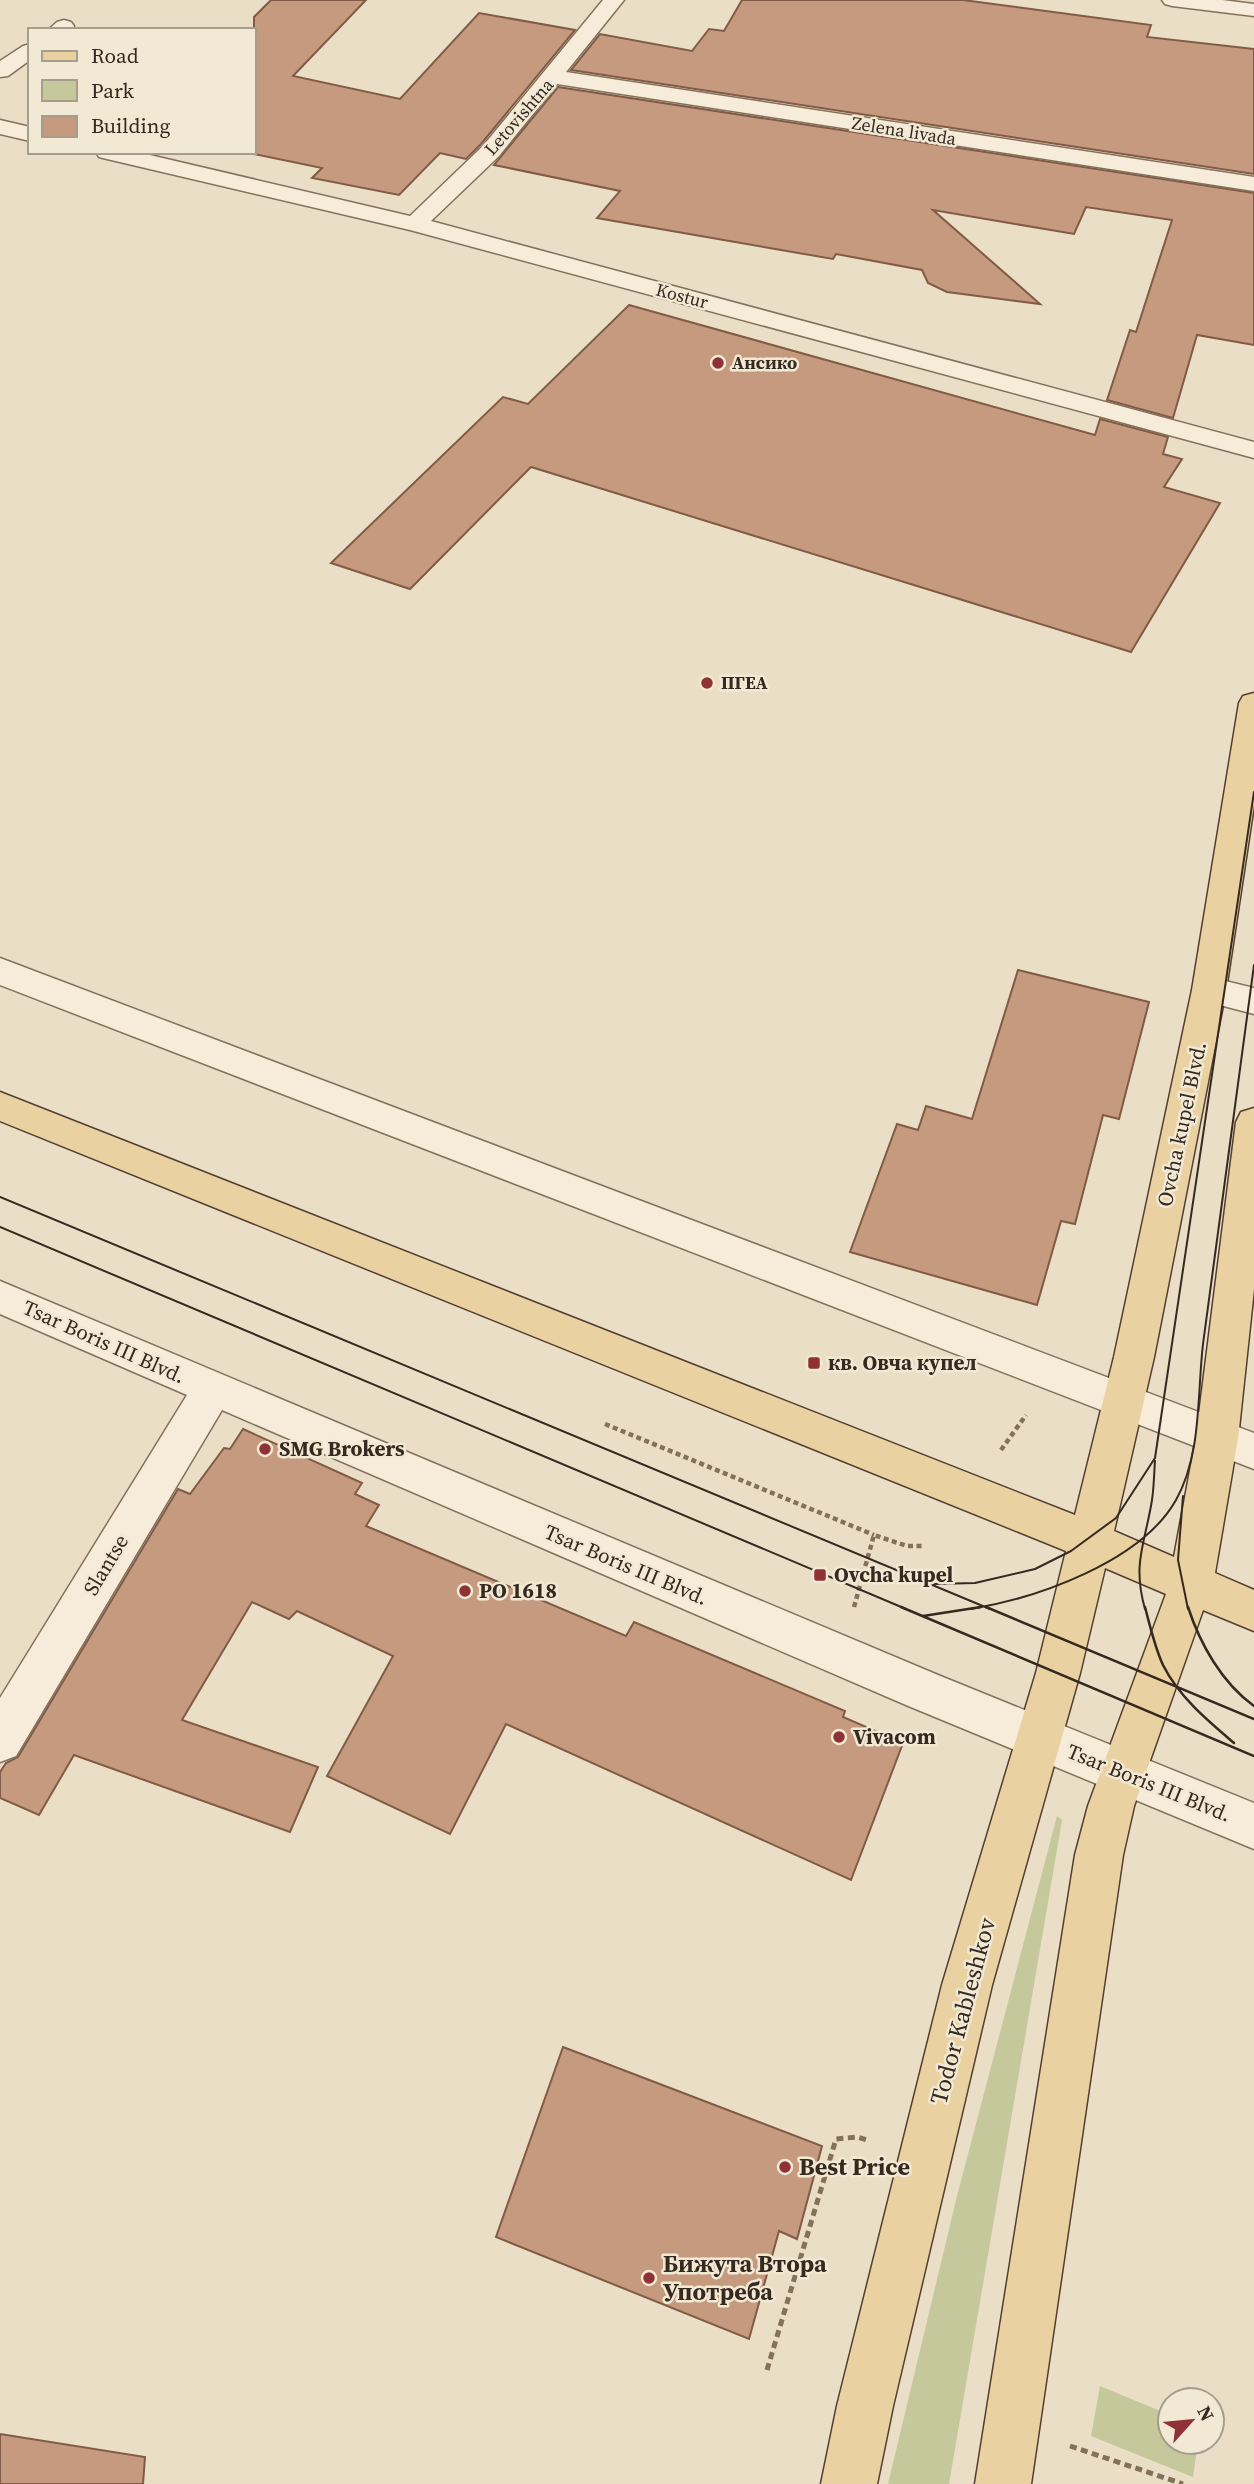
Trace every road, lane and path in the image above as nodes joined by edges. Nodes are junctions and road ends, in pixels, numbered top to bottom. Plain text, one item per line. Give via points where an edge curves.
1 (614, 0) edge
2 (1172, 0) edge
3 (1254, 10) edge
4 (28, 51) edge
5 (0, 71) edge
6 (554, 77) junction
7 (0, 127) edge
8 (28, 134) edge
9 (116, 154) edge
10 (1254, 184) edge
11 (415, 224) junction
12 (1254, 450) edge
13 (1254, 703) edge
14 (0, 971) edge
15 (1209, 990) junction
16 (1254, 1001) edge
17 (0, 1106) edge
18 (1254, 1122) edge
19 (1245, 1282) edge
20 (0, 1297) edge
21 (213, 1390) junction
22 (1124, 1401) junction
23 (1032, 1406) dead end
24 (605, 1424) dead end
25 (1236, 1444) edge
26 (998, 1454) dead end
27 (874, 1535) junction
28 (1090, 1541) junction
29 (925, 1546) dead end
30 (1191, 1584) junction
31 (1254, 1611) edge
32 (853, 1612) dead end
33 (1039, 1738) junction
34 (0, 1740) edge
35 (1125, 1772) junction
36 (1254, 1826) edge
37 (867, 2140) dead end
38 (767, 2370) dead end
39 (1070, 2446) dead end
40 (849, 2484) edge
41 (1003, 2484) edge
42 (1183, 2484) edge

1 - 6 street, Letovishtna
2 - 3 street
4 - 5 street
6 - 10 street, Zelena livada
6 - 11 street, Letovishtna via 491,151
7 - 8 street
9 - 11 street, Kostur
11 - 12 street, Kostur
13 - 15 main road, Ovcha kupel Blvd.
14 - 22 street
15 - 16 street
15 - 22 main road, Ovcha kupel Blvd.
17 - 28 main road
18 - 19 main road
19 - 25 main road
20 - 21 street, Tsar Boris III Blvd.
21 - 33 street, Tsar Boris III Blvd.
21 - 34 street, Slantse
22 - 25 street
22 - 28 main road, Ovcha kupel Blvd.
23 - 26 path
24 - 27 path
25 - 30 main road
27 - 29 path via 907,1546
27 - 32 path
28 - 30 main road
28 - 33 main road, Todor Kableshkov
30 - 31 main road
30 - 35 main road
33 - 35 street, Tsar Boris III Blvd.
33 - 40 main road, Todor Kableshkov via 967,1985
35 - 36 street, Tsar Boris III Blvd.
35 - 41 main road via 1099,1855
37 - 38 path via 836,2139
39 - 42 path

